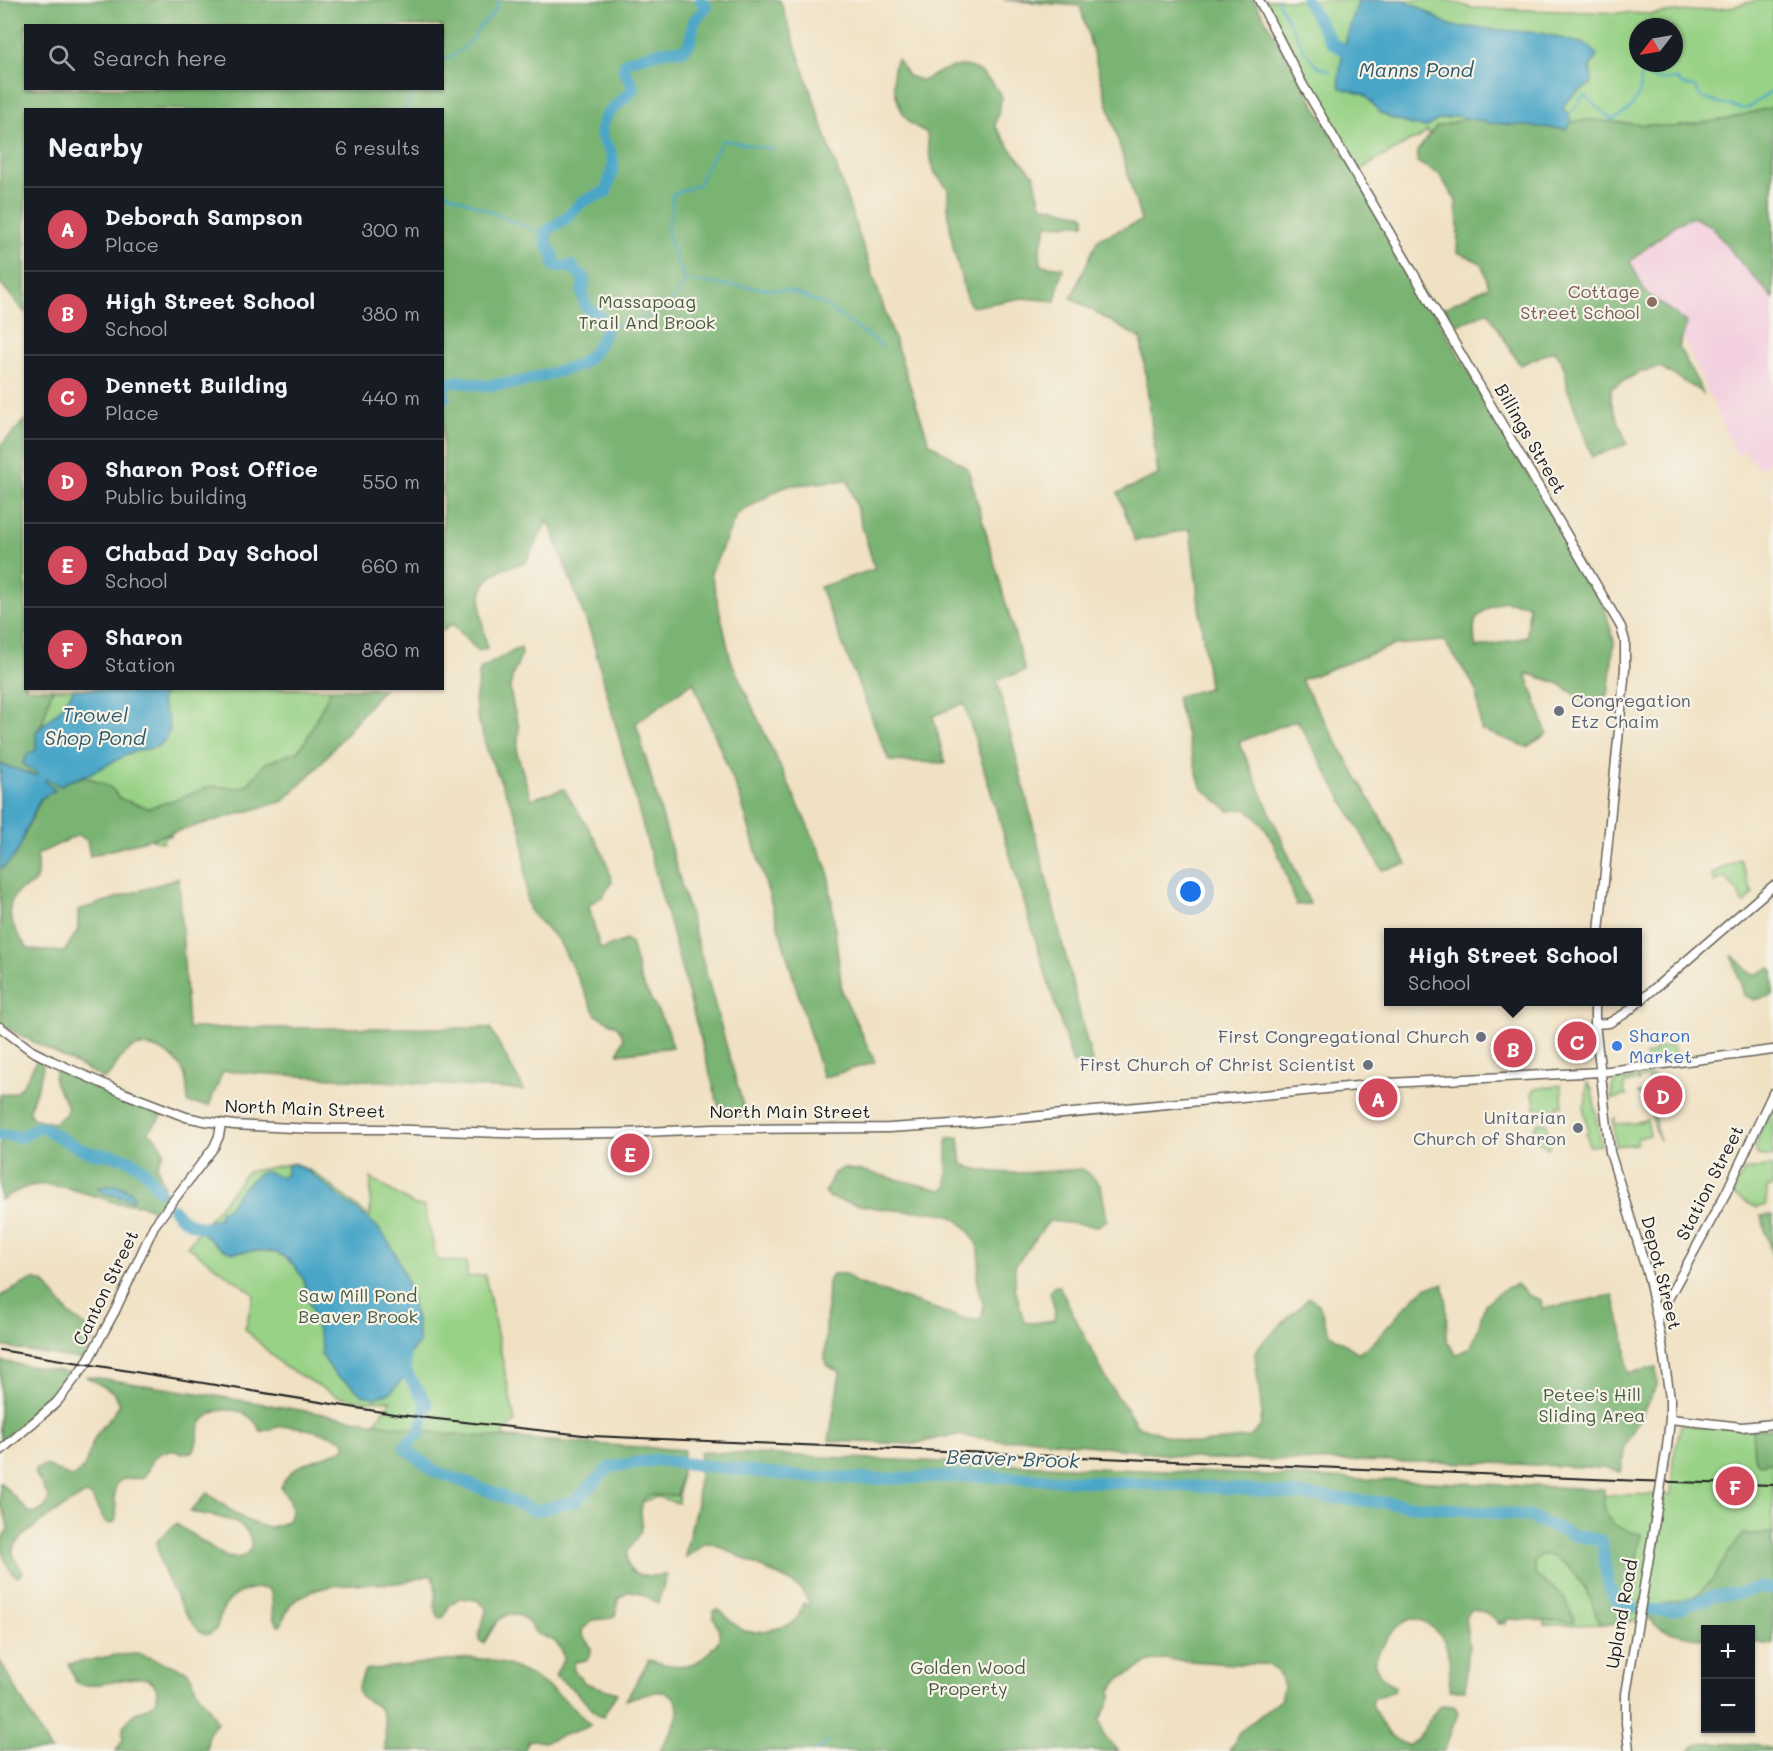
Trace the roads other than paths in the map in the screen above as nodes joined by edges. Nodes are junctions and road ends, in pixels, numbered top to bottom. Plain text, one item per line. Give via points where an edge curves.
1 (1258, 0) edge
2 (1773, 886) edge
3 (1599, 928) edge
4 (1642, 999) edge
5 (1595, 1006) edge
6 (1634, 1006) edge
7 (1595, 1024) junction
8 (0, 1027) edge
9 (1773, 1050) edge
10 (1601, 1072) junction
11 (1773, 1093) edge
12 (221, 1124) junction
13 (1657, 1318) junction
14 (1670, 1419) junction
15 (1773, 1424) edge
16 (0, 1451) edge
17 (1661, 1484) joint
18 (1629, 1751) edge

1 - 3 main road, Billings Street via 1294,70 1621,627 1625,669
2 - 4 main road
5 - 7 main road, Depot Street
6 - 7 main road via 1609,1023
7 - 10 main road, Depot Street
8 - 12 main road, North Main Street via 32,1051 126,1094 186,1117
9 - 10 main road, North Main Street
10 - 12 main road, North Main Street via 1408,1082 889,1128 713,1128 546,1134
10 - 13 main road, Depot Street via 1610,1152
11 - 13 main road, Station Street via 1725,1193
12 - 16 main road, Canton Street via 214,1147 154,1226 86,1364 57,1402
13 - 14 main road, Depot Street
14 - 15 main road via 1742,1426
14 - 17 main road, Depot Street, bridge
17 - 18 main road, Upland Road, bridge via 1626,1694

